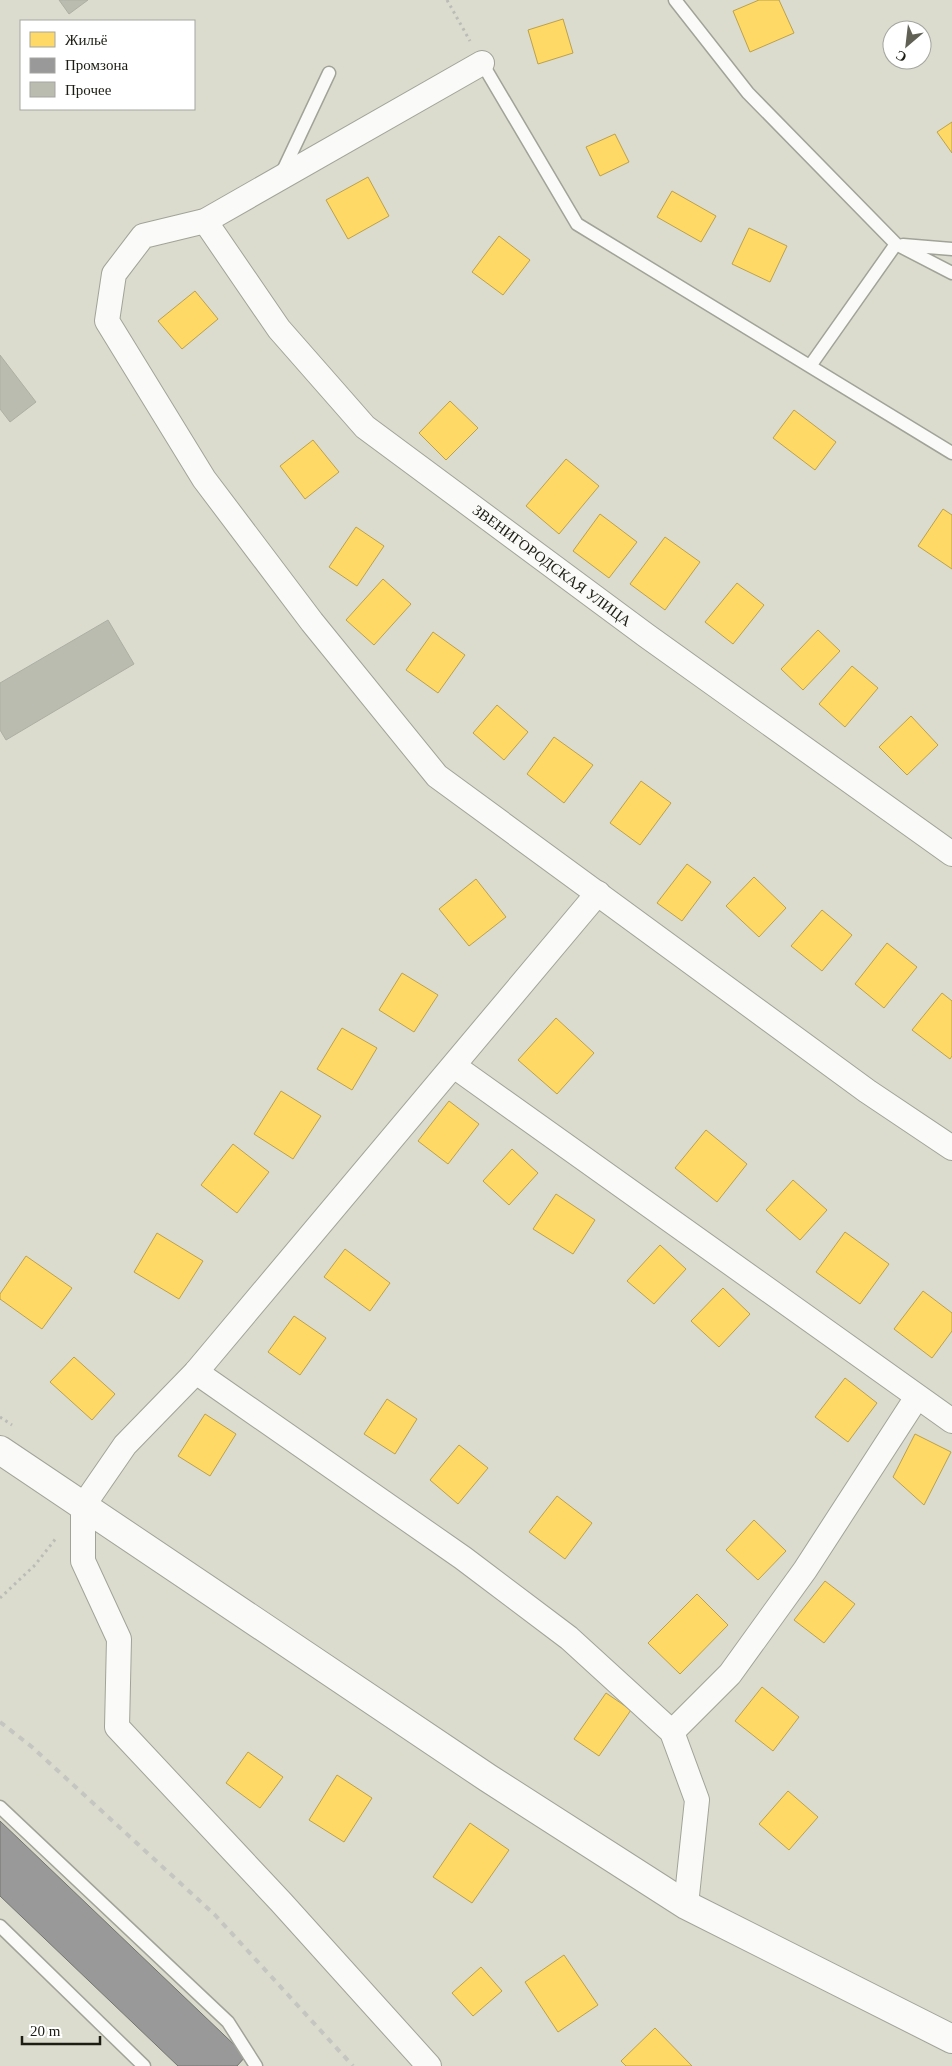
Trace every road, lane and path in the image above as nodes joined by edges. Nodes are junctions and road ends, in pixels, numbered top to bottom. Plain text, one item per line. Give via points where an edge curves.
1 (447, 0) edge
2 (675, 0) edge
3 (482, 63) junction
4 (329, 73) dead end
5 (279, 178) junction
6 (205, 221) junction
7 (896, 244) junction
8 (952, 249) edge
9 (952, 273) edge
10 (810, 366) junction
11 (952, 453) edge
12 (952, 854) edge
13 (598, 893) junction
14 (454, 1066) junction
15 (952, 1148) edge
16 (196, 1372) junction
17 (917, 1396) junction
18 (952, 1421) edge
19 (0, 1450) edge
20 (83, 1506) junction
21 (0, 1598) edge
22 (672, 1732) junction
23 (0, 1807) edge
24 (686, 1905) junction
25 (0, 1926) edge
26 (952, 2039) edge
27 (144, 2066) edge
28 (256, 2066) edge
29 (429, 2066) edge

1 - 3 path
2 - 7 lane via 748,94
3 - 5 street
3 - 10 lane via 577,224
4 - 5 lane
5 - 6 street
6 - 12 street, ЗВЕНИГОРОДСКАЯ УЛИЦА via 279,329 365,427 647,636
6 - 13 street via 144,236 114,274 107,320 130,360 204,479 312,622 437,776
7 - 8 lane
7 - 9 lane
7 - 10 lane
10 - 11 lane
13 - 14 street
13 - 15 street via 867,1091
14 - 16 street
14 - 17 street
16 - 20 street via 125,1445
16 - 22 street via 463,1558 569,1638
17 - 18 street
17 - 22 street via 805,1570 730,1674
19 - 20 street
20 - 21 path via 35,1565
20 - 24 street via 488,1778
20 - 29 street via 83,1561 119,1639 117,1726
22 - 24 street via 697,1800
23 - 28 lane via 228,2022
24 - 26 street
25 - 27 lane

